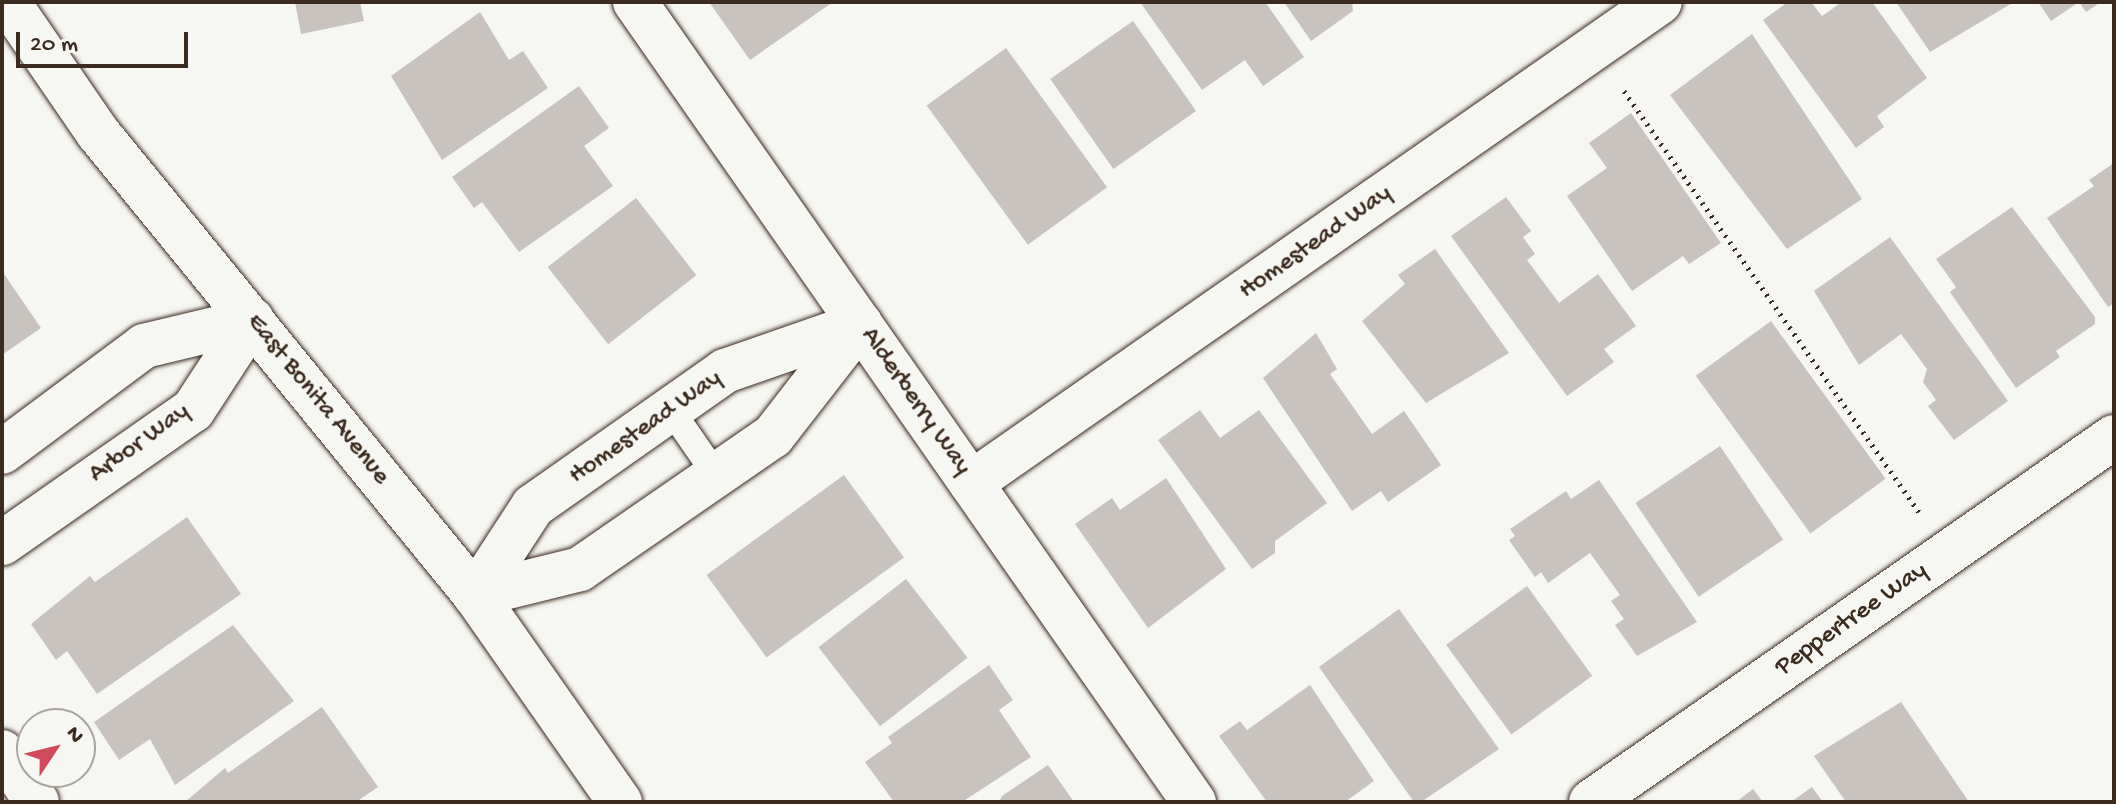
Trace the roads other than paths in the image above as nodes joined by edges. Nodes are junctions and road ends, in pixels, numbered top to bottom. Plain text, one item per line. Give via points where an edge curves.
1 (8, 2) edge
2 (635, 2) edge
3 (1660, 2) edge
4 (252, 320) junction
5 (860, 324) junction
6 (671, 410) junction
7 (2114, 437) edge
8 (2, 452) edge
9 (716, 475) junction
10 (971, 483) junction
11 (2, 543) edge
12 (475, 595) junction
13 (2, 752) edge
14 (37, 802) edge
15 (620, 802) edge
16 (1194, 802) edge
17 (1591, 802) edge

1 - 4 street, East Bonita Avenue via 98,133
2 - 5 street, Alderberry Way
3 - 10 street, Homestead Way
4 - 8 street via 144,346
4 - 11 street, Arbor Way via 193,410
4 - 12 street, East Bonita Avenue
5 - 6 street, Homestead Way via 725,371
5 - 9 street via 773,436
5 - 10 street, Alderberry Way
6 - 9 lane
6 - 12 street, Homestead Way via 533,506
7 - 17 street, Peppertree Way
9 - 12 street via 580,569
10 - 16 street, Alderberry Way
12 - 15 street, East Bonita Avenue
13 - 14 street

